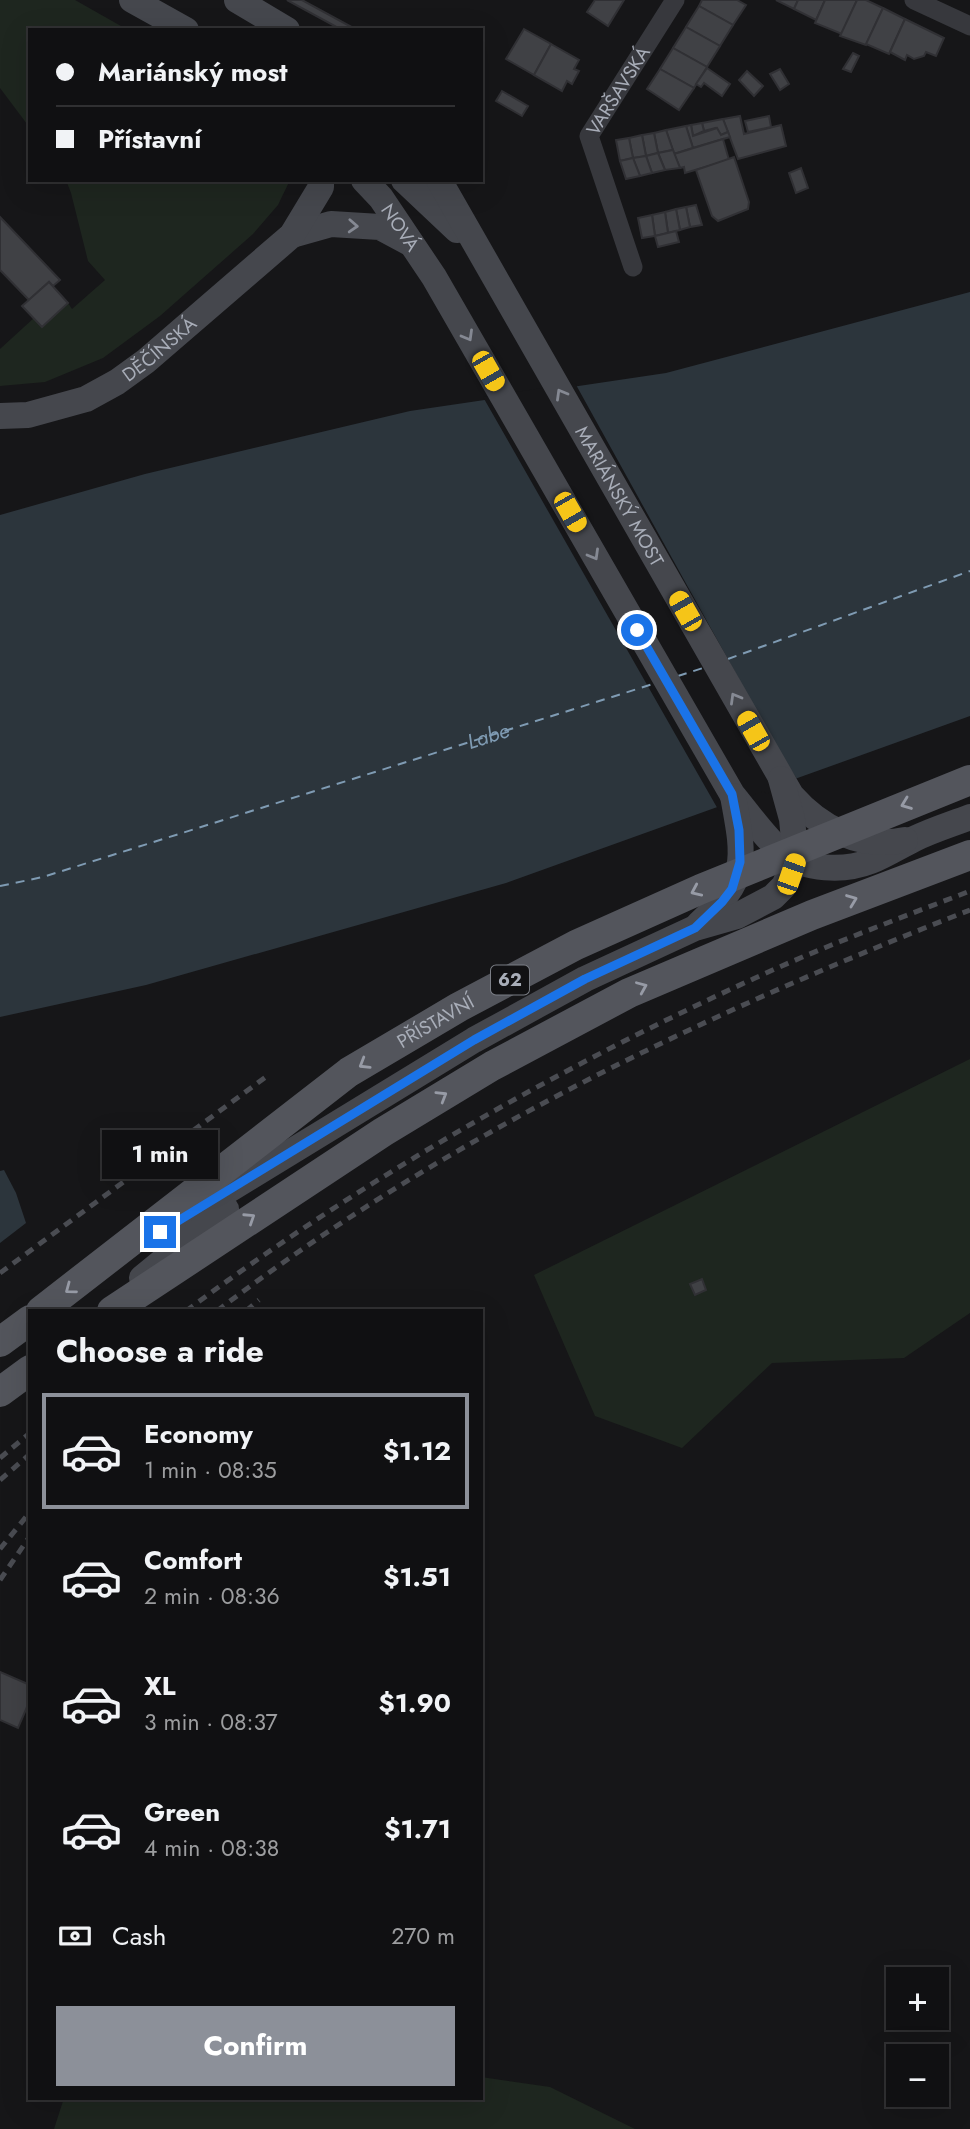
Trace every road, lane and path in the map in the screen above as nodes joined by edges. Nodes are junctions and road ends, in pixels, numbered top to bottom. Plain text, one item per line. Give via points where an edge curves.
1 (132, 0) edge
2 (237, 0) edge
3 (676, 0) edge
4 (914, 0) edge
5 (970, 26) edge
6 (182, 28) edge
7 (284, 28) edge
8 (321, 182) edge
9 (366, 182) edge
10 (406, 182) edge
11 (440, 182) edge
12 (292, 234) junction
13 (411, 243) junction
14 (479, 251) junction
15 (634, 267) dead end
16 (0, 416) edge
17 (780, 779) junction
18 (970, 780) edge
19 (732, 794) junction
20 (970, 817) edge
21 (917, 837) junction
22 (970, 855) edge
23 (796, 860) junction
24 (695, 928) junction
25 (365, 1106) junction
26 (99, 1267) junction
27 (44, 1309) edge
28 (105, 1309) edge
29 (115, 1309) edge
30 (28, 1321) edge
31 (0, 1342) edge
32 (28, 1371) edge
33 (0, 1392) edge

1 - 6 street
2 - 7 street
3 - 15 street, VARŠAVSKÁ via 589,136
4 - 5 street
8 - 12 street, DĚČÍNSKÁ
9 - 13 street, NOVÁ
10 - 14 street, NOVÁ
11 - 14 street
12 -> 13 street, DĚČÍNSKÁ via 331,224 380,227
12 - 16 street, DĚČÍNSKÁ via 117,382 58,408
13 -> 19 street, NOVÁ
17 -> 14 street, MARIÁNSKÝ MOST
17 - 21 street, MARIÁNSKÝ MOST via 803,809 835,831 884,842
17 - 23 street, MARIÁNSKÝ MOST via 792,819
18 -> 26 main road, PŘÍSTAVNÍ / 62 via 701,889 576,945 459,1007 349,1072
19 - 23 street via 781,851
19 - 24 street via 739,830 738,876 722,902
20 - 21 street
21 - 23 street via 858,865 830,868
29 -> 22 main road via 383,1132 595,1011 799,920
23 - 24 street via 784,886 772,897 737,916
24 - 25 street, PŘÍSTAVNÍ via 585,979
25 - 26 street, PŘÍSTAVNÍ
25 - 28 street, PŘÍSTAVNÍ via 213,1219
26 -> 27 main road, PŘÍSTAVNÍ / 62
30 - 31 main road
32 - 33 main road

